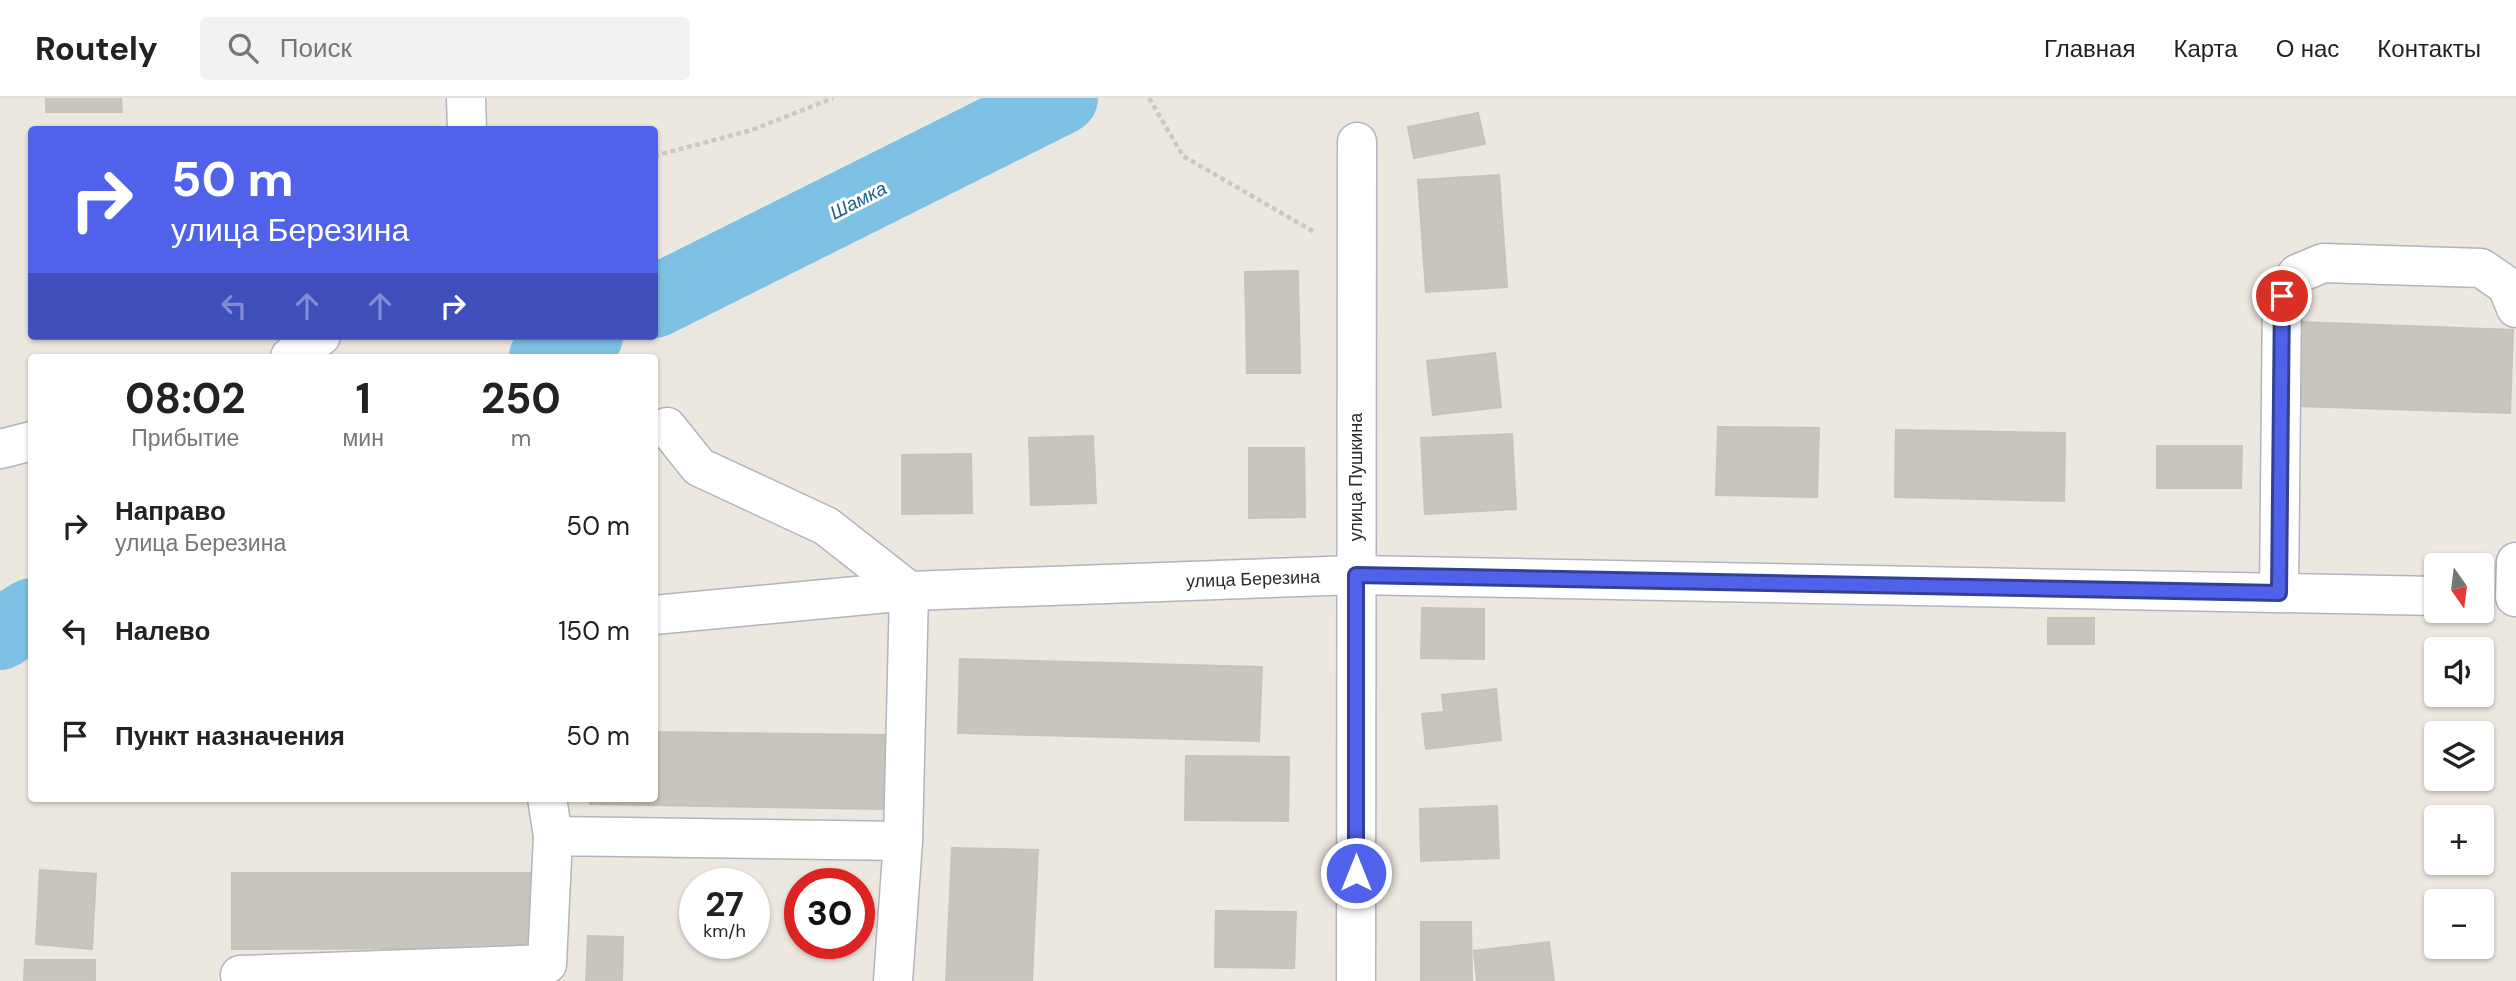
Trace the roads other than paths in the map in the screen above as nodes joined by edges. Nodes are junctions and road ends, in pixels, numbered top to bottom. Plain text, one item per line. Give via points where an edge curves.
1 (466, 98) edge
2 (467, 126) edge
3 (1357, 142) dead end
4 (2516, 308) edge
5 (315, 340) edge
6 (294, 354) edge
7 (667, 427) dead end
8 (28, 442) edge
9 (0, 449) edge
10 (2516, 562) edge
11 (1356, 575) junction
12 (909, 592) junction
13 (2279, 593) junction
14 (2424, 596) edge
15 (2494, 597) edge
16 (2516, 597) edge
17 (658, 615) edge
18 (548, 802) edge
19 (552, 836) junction
20 (903, 841) junction
21 (522, 973) edge
22 (240, 975) dead end
23 (893, 981) edge
24 (1356, 981) edge

1 - 2 street
3 - 11 street, улица Пушкина
4 - 13 street via 2507,286 2481,268 2323,263 2297,274 2282,296
5 - 6 street
7 - 12 street via 699,467 827,526
8 - 9 street
10 - 16 street
11 - 12 street, улица Березина
11 - 13 street, улица Березина
11 - 24 street, улица Пушкина
12 - 17 street, улица Березина
12 - 20 street
13 - 14 street, улица Березина
15 - 16 street
18 - 19 street
19 - 20 street
19 - 21 street via 547,964
20 - 23 street
21 - 22 street

